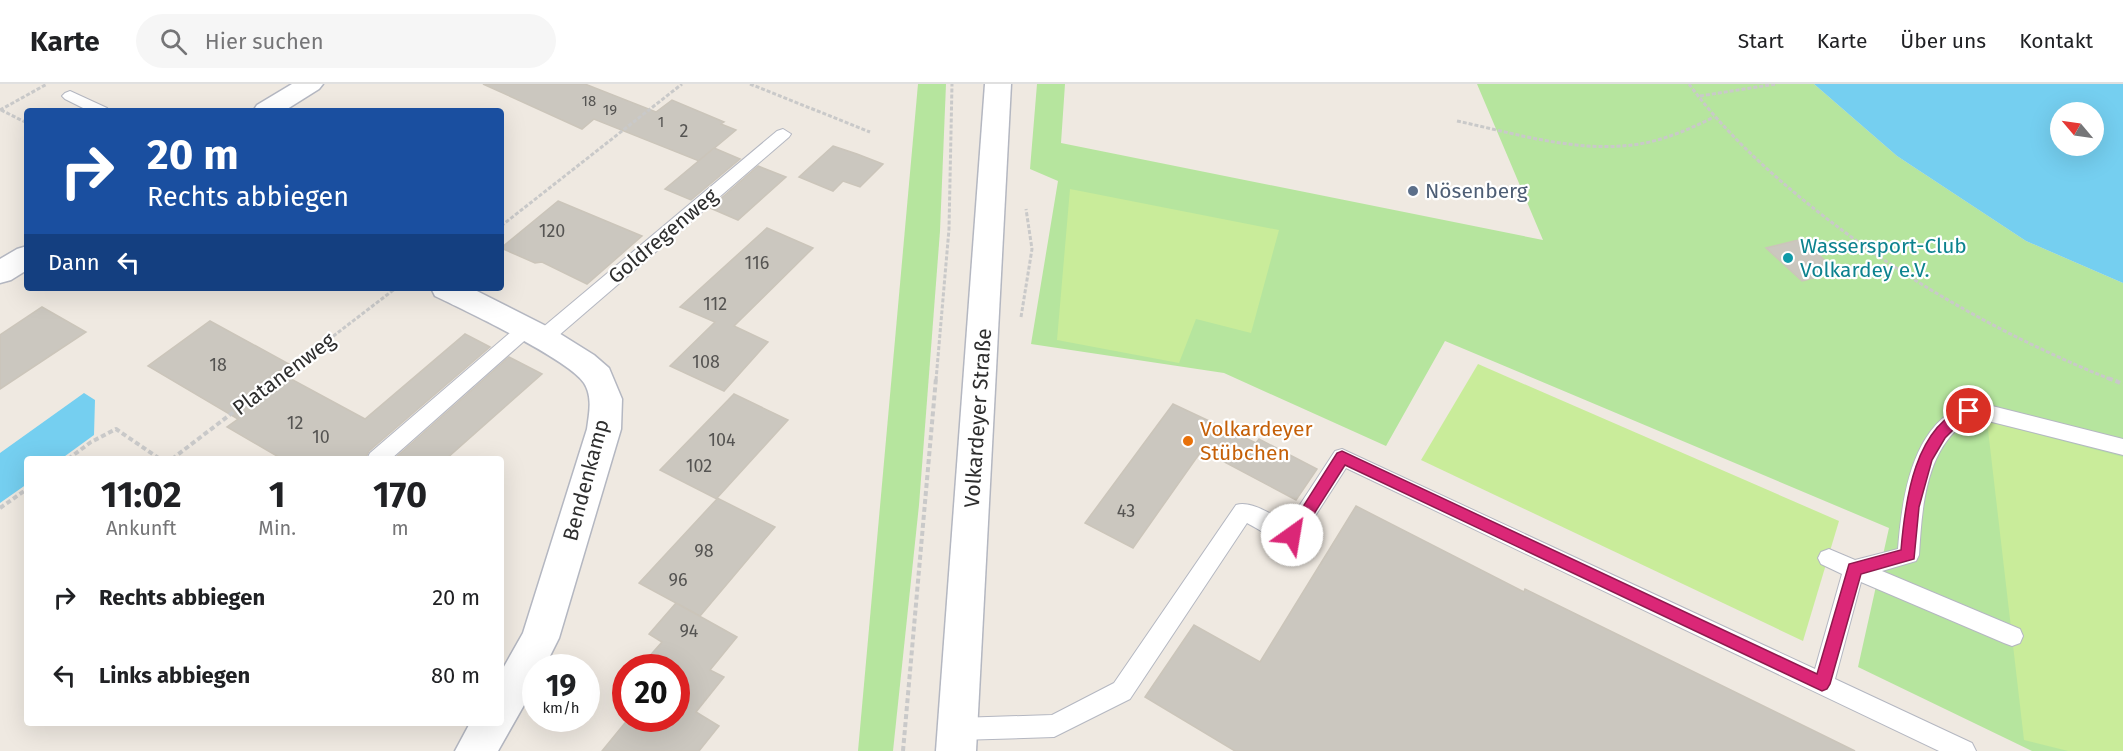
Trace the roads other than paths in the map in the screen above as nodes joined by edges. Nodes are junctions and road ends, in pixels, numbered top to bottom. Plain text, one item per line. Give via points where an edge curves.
1 (310, 84) edge
2 (998, 84) edge
3 (70, 96) dead end
4 (96, 108) edge
5 (271, 108) edge
6 (783, 134) dead end
7 (24, 258) edge
8 (0, 273) edge
9 (452, 291) edge
10 (534, 334) junction
11 (2123, 447) edge
12 (381, 456) edge
13 (1829, 558) dead end
14 (1854, 569) junction
15 (2012, 636) dead end
16 (1822, 684) junction
17 (504, 704) edge
18 (491, 726) edge
19 (957, 740) edge
20 (475, 751) edge
21 (1964, 751) edge

1 - 5 main road
2 - 19 main road, Volkardeyer Straße
3 - 4 lane
6 - 10 lane, Goldregenweg
7 - 8 main road
9 - 10 main road, Bendenkamp
10 - 12 lane
10 - 17 main road, Bendenkamp via 584,363 598,377 606,399 604,429 540,638
11 - 14 lane via 1969,411 1940,435 1925,459 1912,507 1908,555
13 - 14 lane
14 - 15 lane
14 - 16 lane
16 - 19 lane via 1342,457 1292,535 1243,511 1122,691 1054,726
16 - 21 lane
18 - 20 main road

